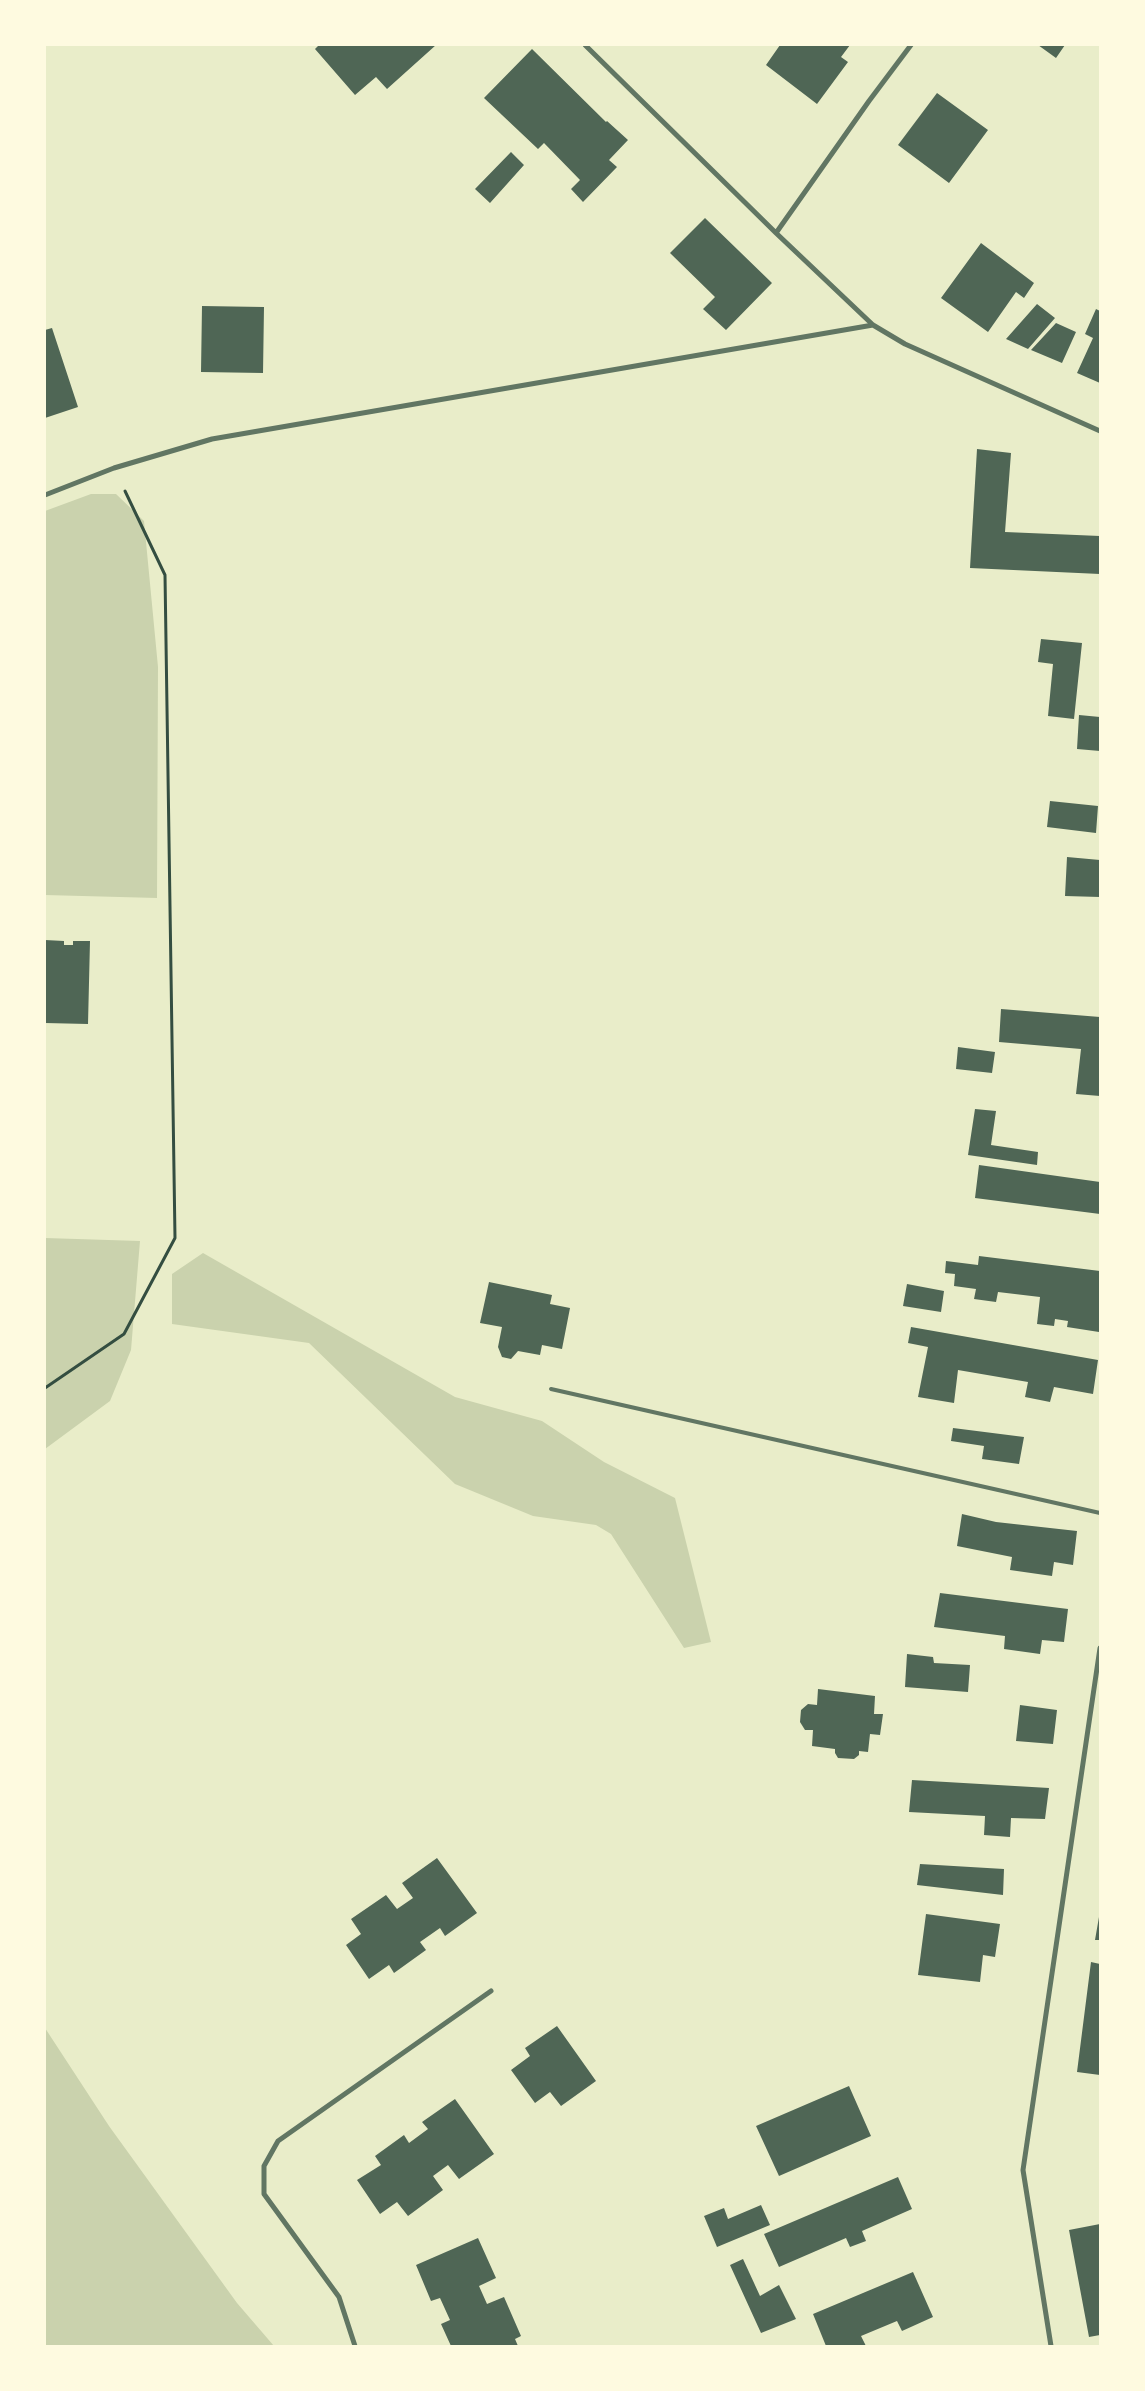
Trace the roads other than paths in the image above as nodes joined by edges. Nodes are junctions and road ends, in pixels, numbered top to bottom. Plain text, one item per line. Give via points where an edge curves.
1 (585, 45) edge
2 (911, 45) edge
3 (776, 234) junction
4 (873, 325) junction
5 (1100, 431) edge
6 (45, 495) edge
7 (551, 1389) dead end
8 (1100, 1512) edge
9 (1100, 1648) edge
10 (491, 1991) dead end
11 (355, 2346) edge
12 (1051, 2346) edge

1 - 3 street
2 - 3 street
3 - 4 street
4 - 5 street via 905,344
4 - 6 street via 212,439 114,468
7 - 8 lane
9 - 12 street via 1023,2170
10 - 11 street via 278,2141 264,2166 264,2194 339,2297

